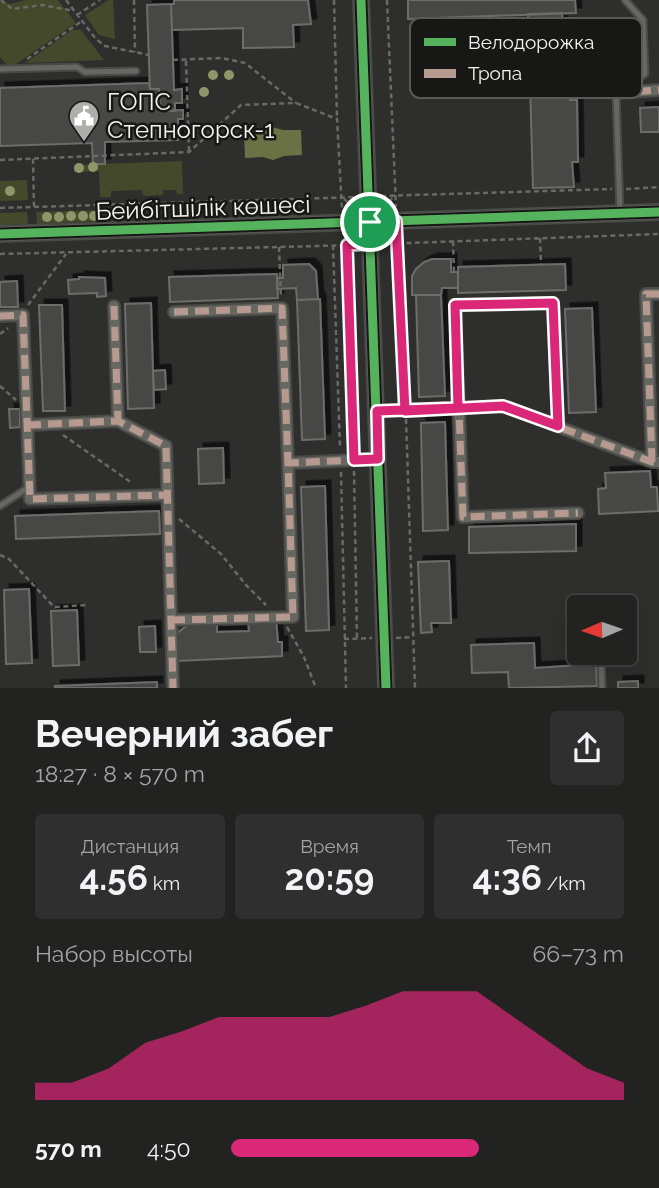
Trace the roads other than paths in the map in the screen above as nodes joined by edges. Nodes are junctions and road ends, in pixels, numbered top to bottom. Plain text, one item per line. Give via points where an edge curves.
1 (361, 0) edge
2 (625, 0) edge
3 (641, 18) edge
4 (642, 19) edge
5 (0, 69) edge
6 (136, 71) dead end
7 (642, 76) edge
8 (616, 98) edge
9 (659, 212) edge
10 (621, 213) junction
11 (370, 222) junction
12 (0, 233) edge
13 (659, 294) edge
14 (114, 306) dead end
15 (174, 312) dead end
16 (0, 316) edge
17 (458, 408) junction
18 (377, 411) junction
19 (118, 421) junction
20 (27, 425) junction
21 (558, 426) junction
22 (378, 459) junction
23 (655, 462) edge
24 (288, 463) junction
25 (29, 487) junction
26 (167, 495) junction
27 (0, 506) edge
28 (578, 513) dead end
29 (171, 620) junction
30 (601, 665) edge
31 (173, 688) edge
32 (386, 688) edge
33 (602, 688) edge

1 - 11 street
2 - 3 lane
4 - 7 lane
5 - 6 lane
8 - 10 lane
9 - 10 street, Бейбітшілік көшесі
10 - 11 street, Бейбітшілік көшесі
11 - 12 street, Бейбітшілік көшесі
11 - 18 street
13 - 23 street via 646,294
14 - 19 street
15 - 24 street via 282,308
16 - 20 street via 23,315
17 - 18 street
17 - 21 street via 503,406
17 - 21 street via 455,305 553,303
17 - 28 street via 463,517
18 - 22 street
19 - 20 street
19 - 26 street via 166,446
20 - 25 street
21 - 23 street
22 - 24 street
22 - 32 street
24 - 29 street via 293,617
25 - 26 street via 30,499
25 - 27 lane
26 - 29 street
29 - 31 street
30 - 33 lane

